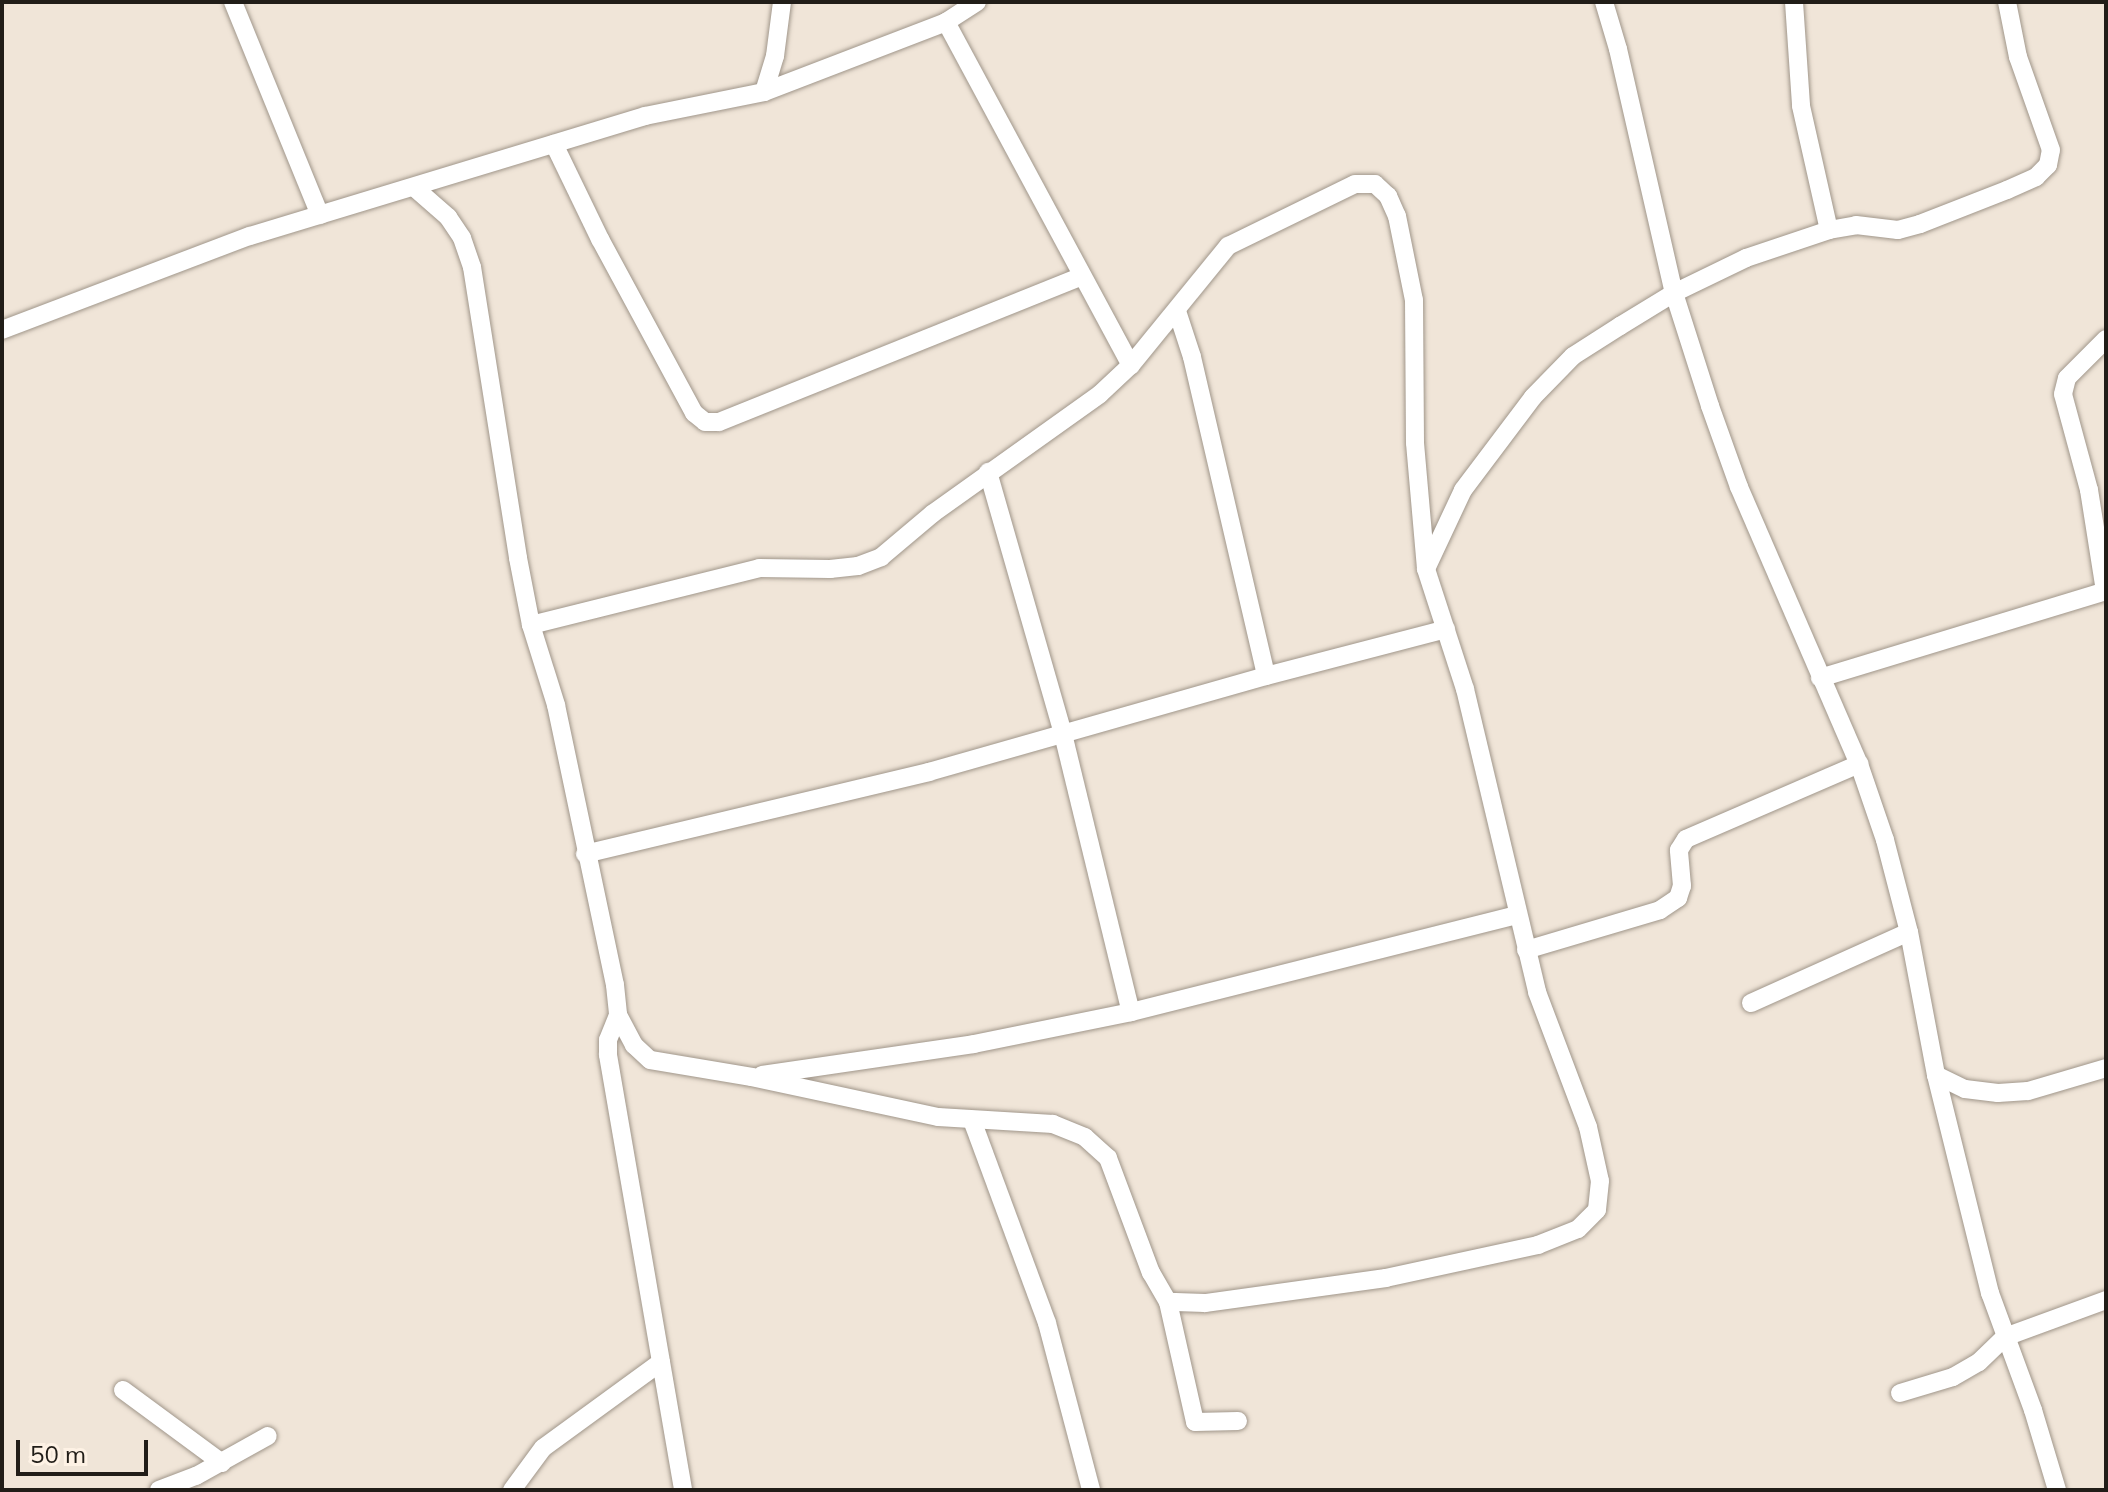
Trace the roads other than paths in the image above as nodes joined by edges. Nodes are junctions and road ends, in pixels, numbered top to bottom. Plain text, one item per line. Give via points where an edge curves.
1 (233, 2) edge
2 (782, 2) edge
3 (977, 2) edge
4 (1604, 2) edge
5 (1794, 2) edge
6 (2007, 2) edge
7 (946, 22) junction
8 (764, 92) junction
9 (554, 144) junction
10 (416, 189) junction
11 (320, 215) junction
12 (1829, 230) junction
13 (1082, 276) junction
14 (1674, 293) junction
15 (1177, 311) junction
16 (2, 330) edge
17 (2106, 339) edge
18 (1131, 365) junction
19 (988, 472) junction
20 (2100, 514) edge
21 (1426, 569) junction
22 (2105, 591) edge
23 (531, 625) junction
24 (1446, 629) junction
25 (1266, 676) junction
26 (1820, 678) junction
27 (1063, 734) junction
28 (1859, 764) junction
29 (585, 854) junction
30 (1516, 915) junction
31 (1909, 932) junction
32 (1526, 950) junction
33 (1751, 1003) dead end
34 (1131, 1012) junction
35 (618, 1015) junction
36 (2106, 1068) edge
37 (1936, 1075) junction
38 (752, 1077) junction
39 (972, 1120) junction
40 (2106, 1300) edge
41 (1168, 1302) junction
42 (2005, 1337) junction
43 (661, 1362) junction
44 (123, 1390) dead end
45 (1900, 1393) dead end
46 (1238, 1421) dead end
47 (268, 1436) dead end
48 (222, 1463) junction
49 (159, 1490) edge
50 (512, 1490) edge
51 (683, 1490) edge
52 (1091, 1490) edge
53 (2057, 1490) edge

1 - 11 street
2 - 8 street
3 - 7 street
4 - 14 street
5 - 12 street via 1801,106
6 - 12 street via 2018,57 2051,150 2048,165 2036,177 1920,224 1898,230 1856,225
7 - 8 street
7 - 13 street
8 - 9 street via 645,116
9 - 10 street
9 - 13 street via 694,413 705,422 719,422
10 - 11 street
10 - 23 street via 448,217 472,267
11 - 16 street via 194,255
12 - 14 street via 1746,258
13 - 18 street
14 - 21 street via 1573,356 1533,397 1463,490
14 - 26 street via 1739,487
15 - 18 street
15 - 21 street via 1228,246 1262,227 1296,216 1355,184 1375,184 1388,196 1408,259 1414,300 1415,443
15 - 25 street
17 - 20 street via 2067,378 2063,394
18 - 19 street via 1058,427
19 - 23 street via 881,557 858,566 759,568
19 - 27 street
20 - 22 street
21 - 24 street
22 - 26 street
23 - 29 street via 556,705
24 - 25 street
24 - 30 street via 1465,689
25 - 27 street
26 - 28 street
27 - 29 street via 811,803
27 - 34 street
28 - 31 street
28 - 32 street via 1686,839 1679,850 1678,898 1660,910
29 - 35 street
30 - 32 street
30 - 34 street
31 - 33 street
31 - 37 street
32 - 41 street via 1588,1127 1600,1181 1597,1210 1578,1229 1538,1245 1386,1278 1205,1303
34 - 38 street via 974,1044
35 - 38 street via 634,1045 650,1060
35 - 43 street via 608,1055
36 - 37 street via 2028,1091 1998,1093 1965,1089
37 - 42 street
38 - 39 street
39 - 41 street via 1053,1124 1085,1137 1108,1158 1151,1273
39 - 52 street via 1047,1323
40 - 42 street
41 - 46 street via 1195,1422
42 - 45 street via 1953,1377
42 - 53 street
43 - 50 street via 543,1448
43 - 51 street
44 - 48 street
47 - 48 street
48 - 49 street

